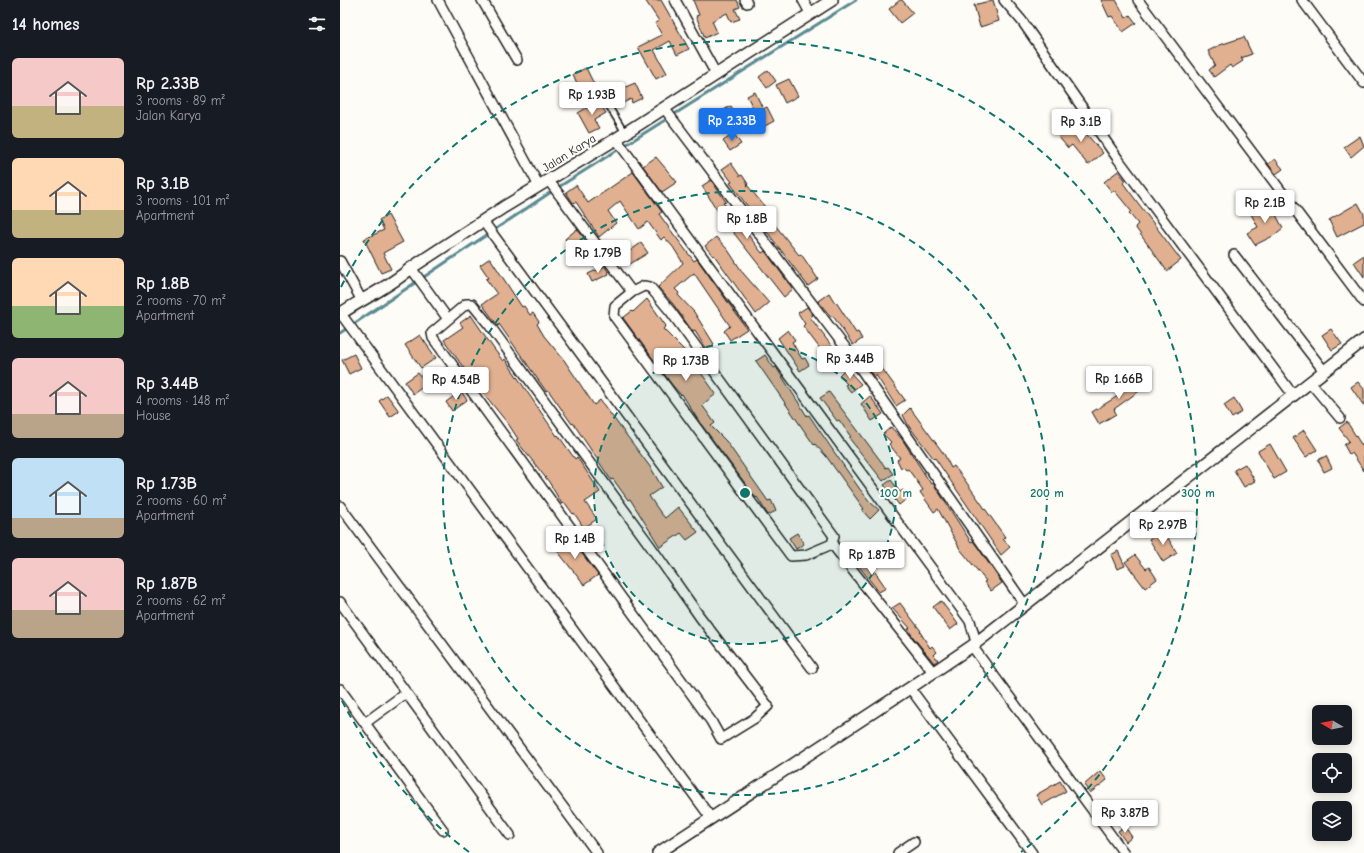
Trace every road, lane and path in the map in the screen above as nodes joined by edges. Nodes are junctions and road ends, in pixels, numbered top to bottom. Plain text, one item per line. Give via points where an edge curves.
1 (438, 0) edge
2 (482, 0) edge
3 (675, 0) edge
4 (803, 0) edge
5 (832, 0) edge
6 (1004, 0) edge
7 (1138, 0) edge
8 (1302, 0) edge
9 (810, 13) junction
10 (517, 60) dead end
11 (716, 74) junction
12 (1364, 83) edge
13 (599, 90) dead end
14 (666, 110) junction
15 (620, 138) junction
16 (547, 184) junction
17 (483, 221) junction
18 (1234, 255) dead end
19 (340, 261) edge
20 (413, 272) junction
21 (632, 292) junction
22 (362, 299) junction
23 (1364, 302) edge
24 (343, 316) edge
25 (448, 319) junction
26 (1364, 340) edge
27 (1324, 371) junction
28 (1310, 382) junction
29 (1293, 396) junction
30 (1340, 418) dead end
31 (340, 506) edge
32 (832, 544) junction
33 (340, 602) edge
34 (1025, 605) junction
35 (974, 644) junction
36 (812, 668) dead end
37 (933, 672) junction
38 (910, 688) junction
39 (340, 689) edge
40 (406, 693) junction
41 (365, 723) junction
42 (711, 818) junction
43 (443, 830) dead end
44 (510, 836) dead end
45 (914, 842) dead end
46 (597, 853) edge
47 (658, 853) edge
48 (898, 853) edge
49 (1032, 853) edge
50 (1124, 853) edge

1 - 16 street
2 - 10 street
3 - 11 street
4 - 9 street
5 - 9 street, Jalan Karya
6 - 29 street
7 - 23 street
8 - 12 street
9 - 11 street, Jalan Karya
11 - 14 street, Jalan Karya
13 - 15 lane
14 - 15 street, Jalan Karya
14 - 34 street via 851,355
15 - 16 street, Jalan Karya
15 - 35 street via 625,152 970,621
16 - 17 street, Jalan Karya
16 - 21 street via 558,193 594,238
17 - 20 street, Jalan Karya
17 - 36 street
18 - 27 street
19 - 22 street
20 - 22 street, Jalan Karya
20 - 25 street
21 - 32 street via 644,286 650,287 671,312 834,536
21 - 32 street via 615,306 614,316 791,556 806,555
22 - 24 street, Jalan Karya
24 - 42 street
25 - 25 street via 466,304 472,304 490,326 700,617 768,706 755,718 721,738 433,338 432,333
26 - 27 street
27 - 28 street
28 - 29 street
28 - 30 street
29 - 34 street
31 - 46 street
32 - 37 street
33 - 40 street
34 - 35 street
35 - 37 street
35 - 50 street
37 - 38 street
38 - 42 street
38 - 49 street
39 - 41 street
40 - 41 street
40 - 44 street
41 - 43 street
42 - 47 street
45 - 48 street

